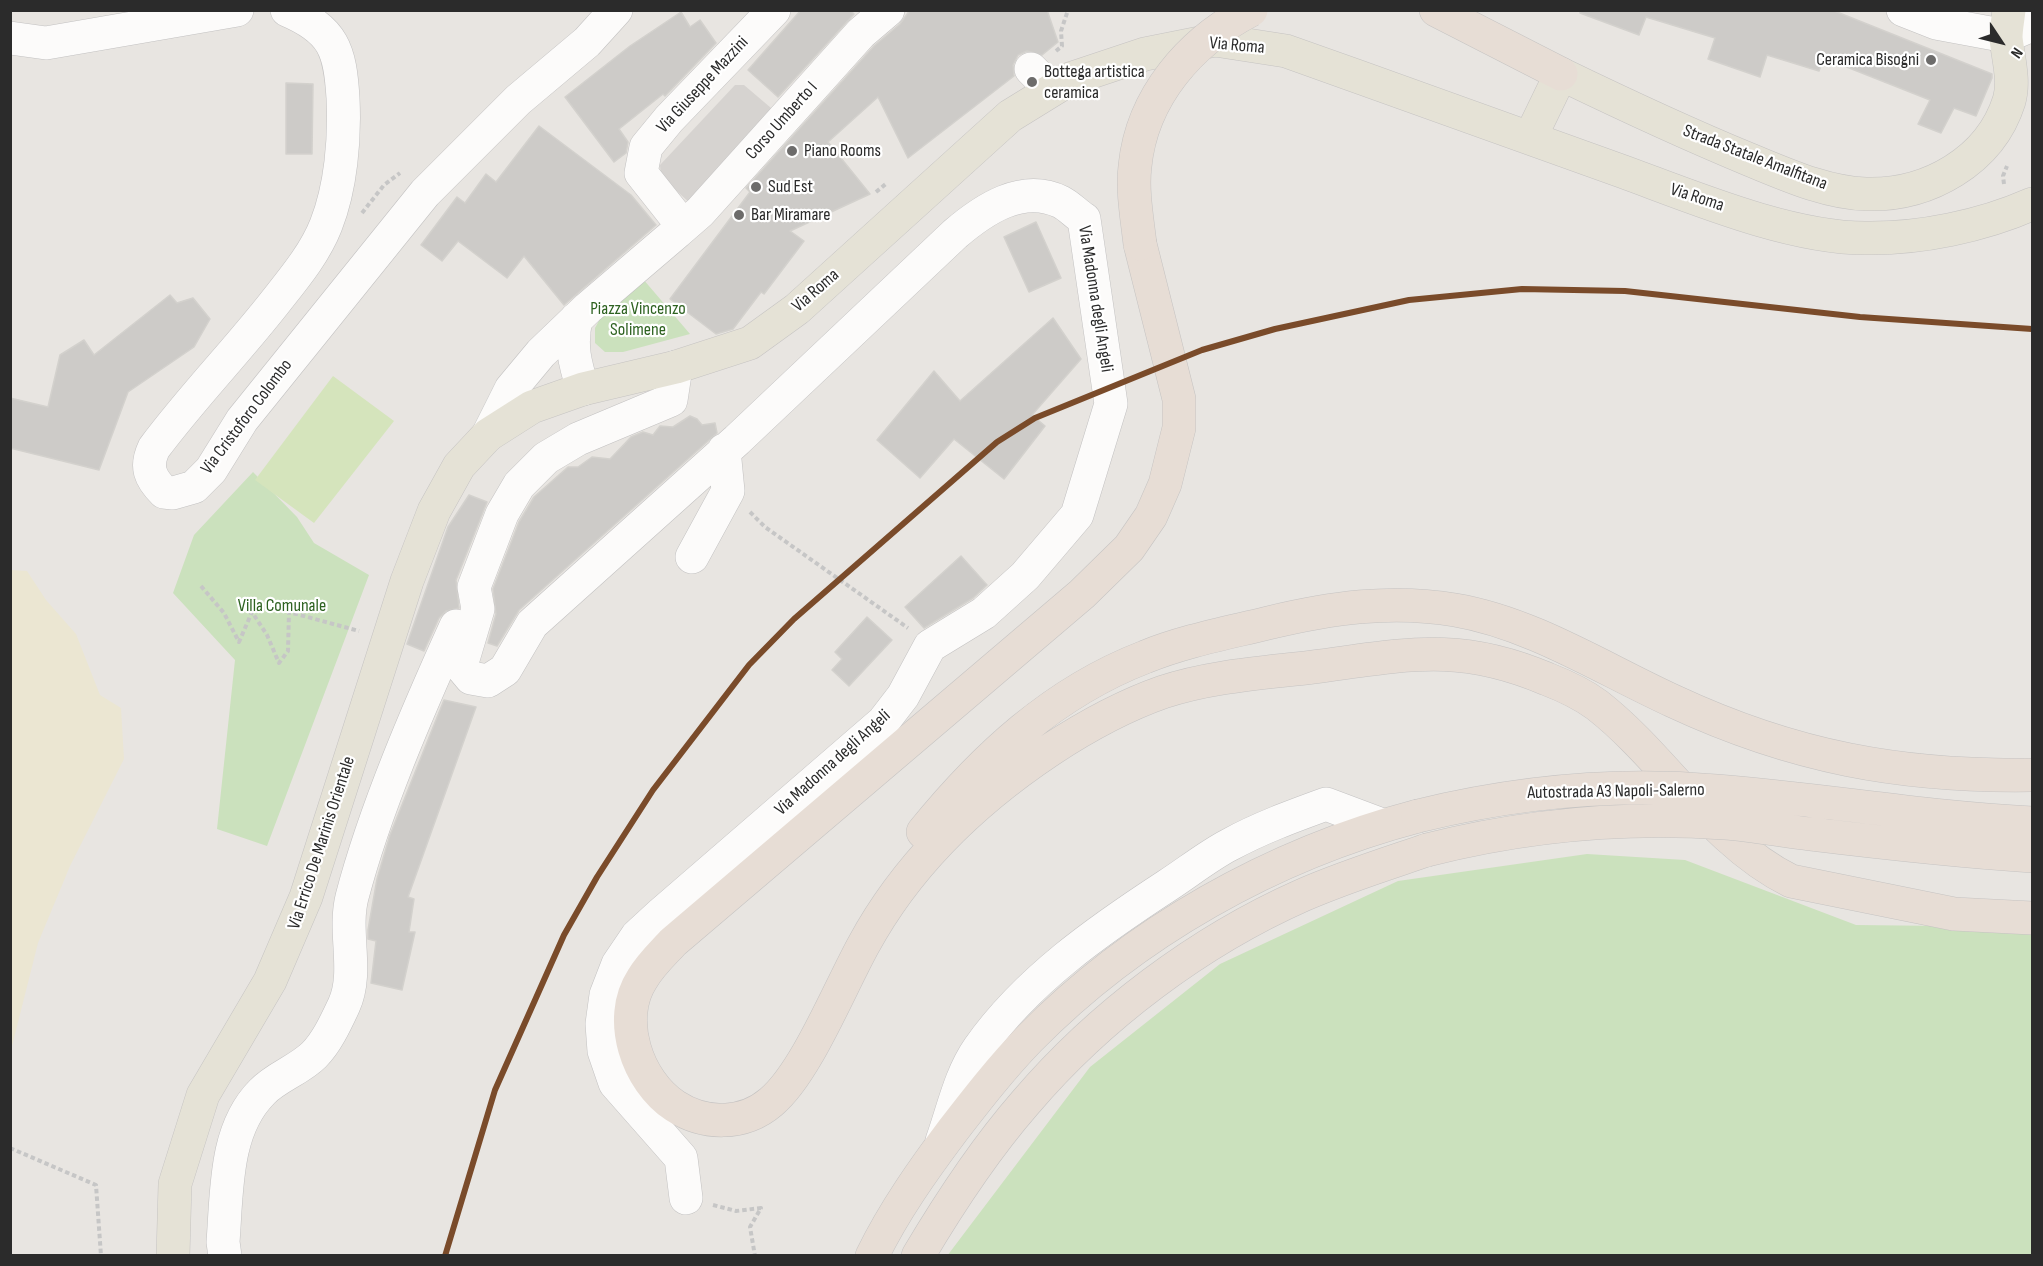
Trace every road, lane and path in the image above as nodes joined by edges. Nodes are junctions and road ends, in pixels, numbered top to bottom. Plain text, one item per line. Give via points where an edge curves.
1 (237, 10) edge
2 (287, 10) edge
3 (616, 10) edge
4 (774, 10) edge
5 (888, 10) edge
6 (1251, 10) edge
7 (1436, 10) edge
8 (1904, 10) edge
9 (2016, 24) edge
10 (10, 38) edge
11 (1561, 74) junction
12 (1530, 138) junction
13 (2032, 204) edge
14 (677, 232) junction
15 (576, 319) junction
16 (676, 367) junction
17 (583, 389) junction
18 (488, 435) junction
19 (724, 450) junction
20 (728, 491) junction
21 (692, 557) dead end
22 (201, 586) dead end
23 (474, 587) junction
24 (389, 640) junction
25 (930, 646) junction
26 (2032, 775) edge
27 (2032, 823) edge
28 (2032, 856) edge
29 (2032, 918) edge
30 (866, 939) junction
31 (10, 1148) edge
32 (686, 1198) joint
33 (101, 1256) edge
34 (173, 1256) edge
35 (225, 1256) edge
36 (755, 1256) edge
37 (872, 1256) edge
38 (918, 1256) edge

1 - 10 street via 46,43
2 - 3 street, Via Cristoforo Colombo via 324,32 339,56 343,107 335,194 326,226 296,276 154,448 149,459 150,475 164,492 173,494 194,487 211,470 242,420 425,193 518,100 587,42
4 - 14 street, Via Giuseppe Mazzini via 646,147 641,173 679,221
5 - 14 street, Corso Umberto I via 861,33 700,212
6 - 30 highway, bridge via 1211,35 1176,68 1155,100 1141,135 1135,165 1140,244 1179,399 1175,447 1151,516 1129,548 1082,594 858,782 658,959 640,981 632,1006 638,1062 652,1086 673,1105 698,1118 720,1121 759,1111 785,1088 801,1063
7 - 11 highway
8 - 9 street via 1936,23
9 - 11 main road, Strada Statale Amalfitana via 2010,98 1983,148 1963,166 1929,183 1866,194 1782,173
11 - 12 main road
12 - 13 main road, Via Roma via 1780,224 1864,238 1928,234 2009,214
12 - 16 main road, Via Roma via 1286,51 1215,40 1145,54 1070,79 1041,79 1010,116 798,309 750,343
14 - 15 street
15 - 17 street via 572,355
15 - 18 street via 520,378
16 - 17 main road, Via Roma
16 - 23 street, Via Madonna degli Angeli via 671,400 578,439 546,458 519,485 502,514
17 - 18 main road, Via Roma via 532,407
18 - 24 main road, Via Errico De Marinis Orientale via 459,466 434,511
19 - 20 street
19 - 23 street, Via Madonna degli Angeli via 532,624 505,670 488,681 471,678 461,666 478,609
19 - 25 street, Via Madonna degli Angeli via 955,234 987,209 1006,200 1043,196 1083,219 1111,404 1077,515 1025,576 984,613
20 - 21 street
20 - 25 path via 765,527 919,634
22 - 24 path via 224,613 239,642 252,612 279,663 288,651 289,612
23 - 35 street, Via Madonna degli Angeli via 434,673 351,900 351,972 345,1003 326,1041 313,1056 262,1092 240,1122 231,1157
24 - 34 main road, Via Errico De Marinis Orientale via 289,943 203,1095 189,1132 175,1184
25 - 32 street, Via Madonna degli Angeli via 903,696 883,722 662,913 637,936 618,964 606,995 602,1024 609,1070 635,1108 681,1158
26 - 30 highway via 1928,773 1796,749 1676,703 1522,629 1455,610 1399,605 1322,610 1145,656 1047,709 999,747 905,853 887,878
27 - 37 highway, Autostrada A3 Napoli-Salerno, bridge via 1714,790 1577,789 1521,794 1382,825 1267,870 1168,927 1072,999 987,1086 908,1193
28 - 38 highway, Autostrada A3 Napoli-Salerno, bridge via 1687,822 1556,825 1490,834 1427,850 1311,892 1254,920 1204,949 1107,1021 1065,1059 1017,1112 956,1194
29 - 30 highway via 1954,914 1791,881 1746,854 1614,719 1573,689 1494,659 1418,653 1218,680 1165,692 1106,716 1007,780 938,842 904,882
31 - 33 path via 96,1185
32 - 36 path via 736,1211 761,1208 750,1227

